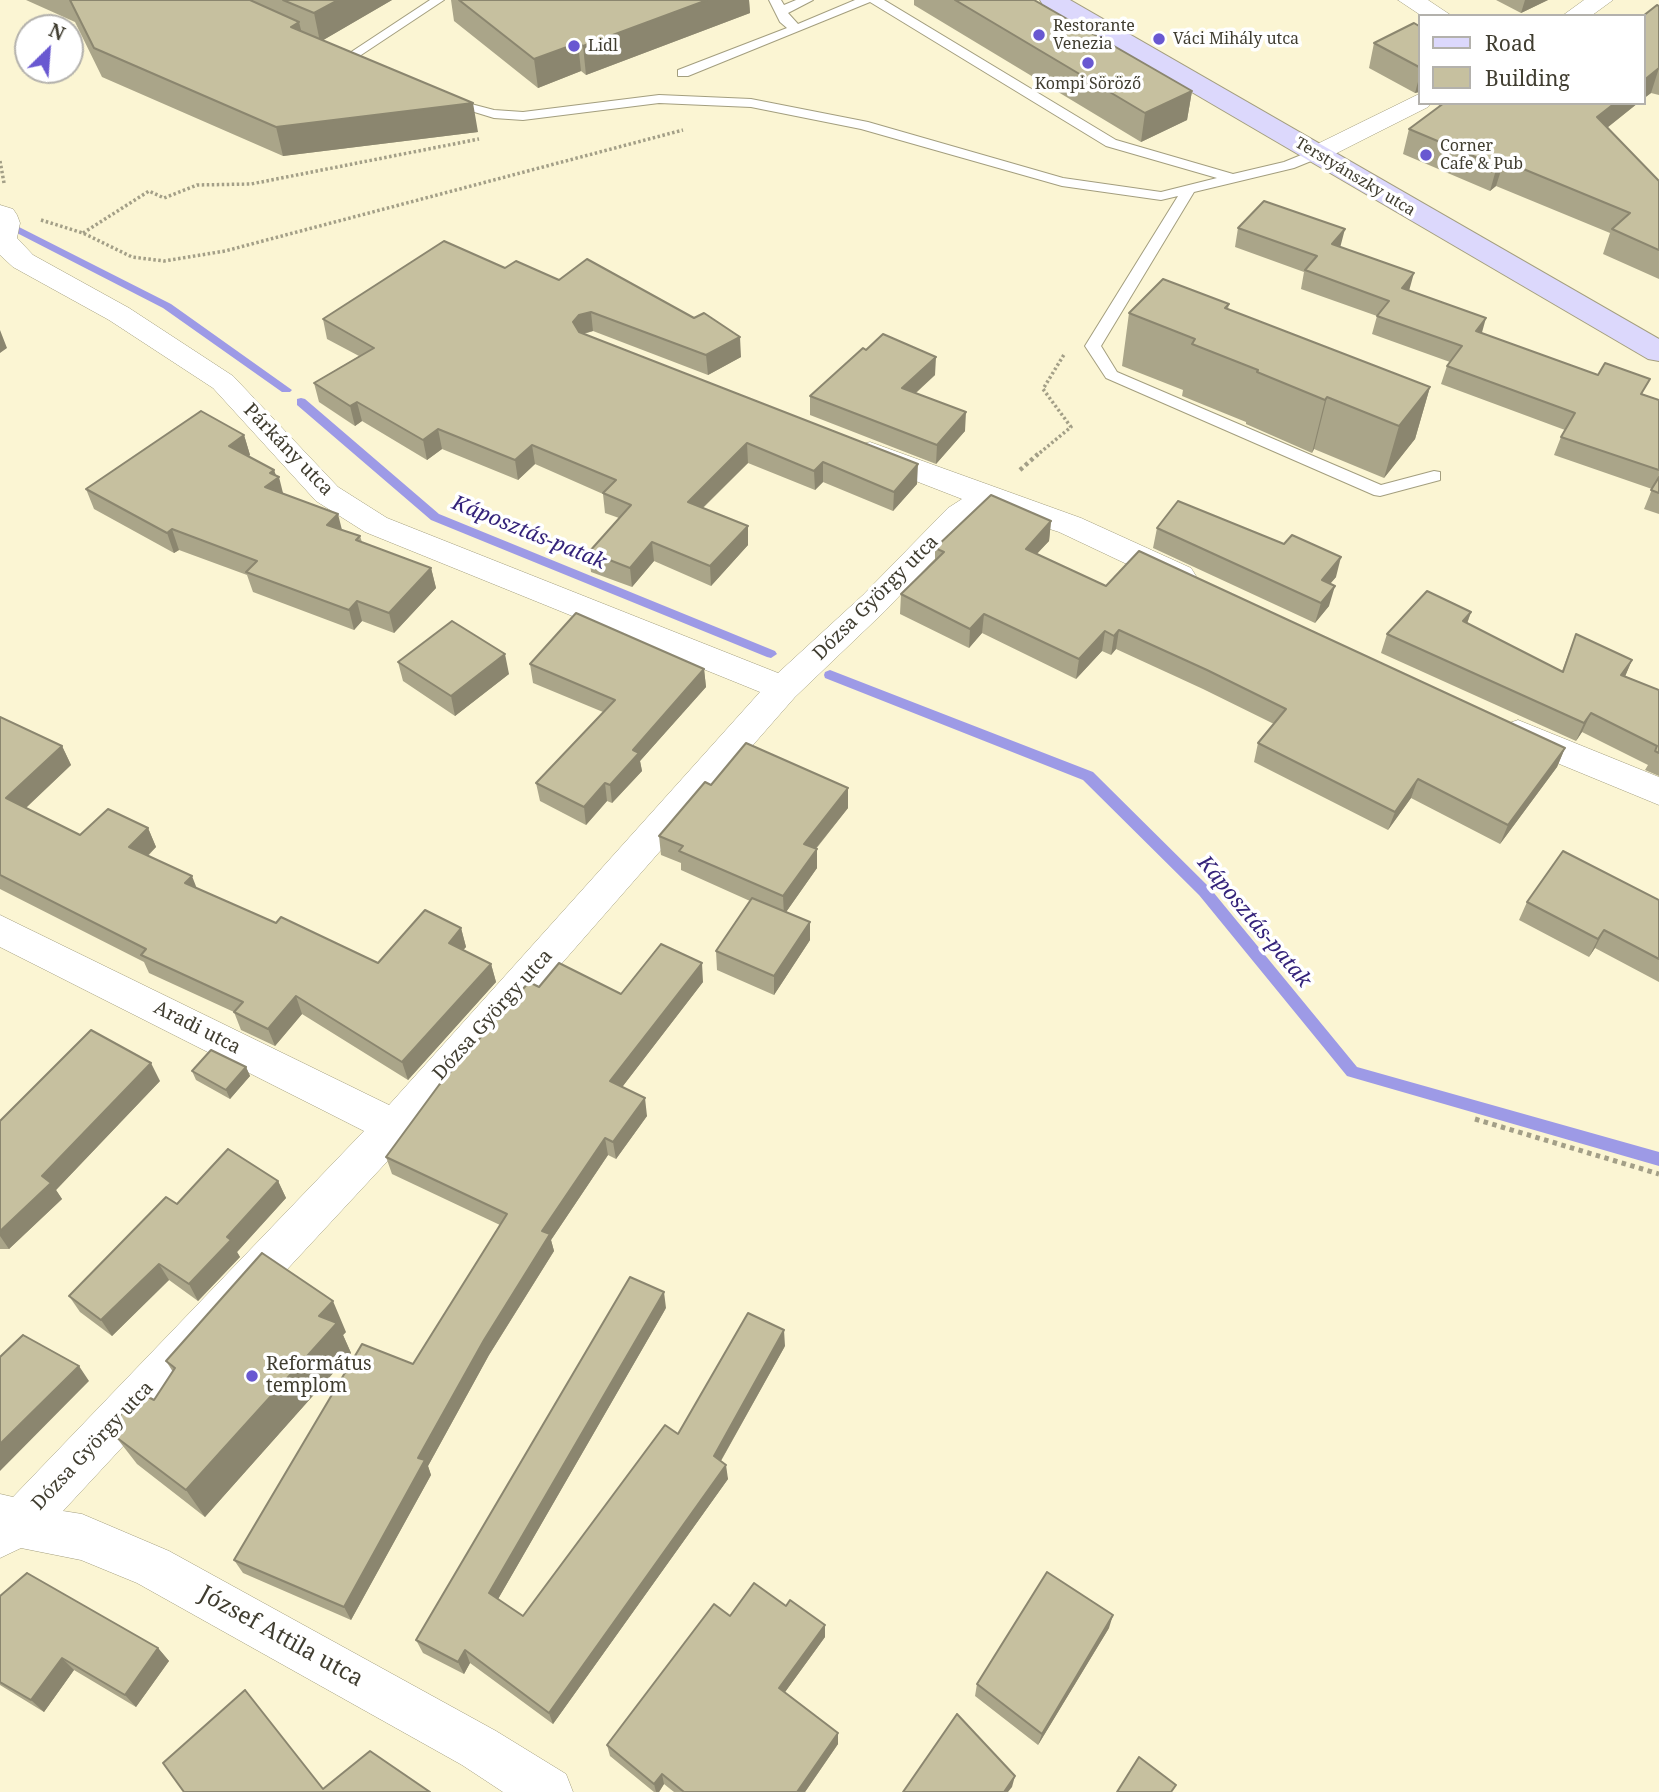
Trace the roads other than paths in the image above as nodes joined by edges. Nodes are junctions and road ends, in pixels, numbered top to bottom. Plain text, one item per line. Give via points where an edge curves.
1 (438, 0) edge
2 (807, 0) edge
3 (866, 0) edge
4 (875, 0) edge
5 (1052, 0) edge
6 (1410, 0) edge
7 (1601, 0) edge
8 (778, 6) edge
9 (1436, 14) edge
10 (1577, 14) edge
11 (797, 29) junction
12 (369, 69) edge
13 (683, 73) dead end
14 (442, 99) edge
15 (1418, 103) edge
16 (1316, 155) junction
17 (1234, 179) junction
18 (1187, 192) junction
19 (0, 213) edge
20 (1659, 352) edge
21 (848, 443) edge
22 (1434, 476) dead end
23 (988, 498) junction
24 (1205, 587) edge
25 (783, 688) junction
26 (1487, 718) edge
27 (1659, 792) edge
28 (0, 930) edge
29 (394, 1127) junction
30 (6, 1524) edge
31 (548, 1792) edge

1 - 12 lane via 339,57
2 - 8 lane
3 - 11 lane
4 - 17 lane via 1111,143
5 - 16 main road, Terstyánszky utca
6 - 9 street
7 - 10 street
8 - 11 lane via 786,22
11 - 13 lane
14 - 18 lane via 466,109 523,116 659,99 751,103 863,125 1062,182 1161,196
15 - 16 street
16 - 17 lane
16 - 20 main road, Terstyánszky utca
17 - 18 lane
18 - 22 lane via 1093,345 1111,375 1380,491
19 - 25 street, Párkány utca via 7,223 3,238 23,261 119,314 223,382 327,494 376,525
21 - 23 street
23 - 24 street via 1070,525
23 - 25 street, Dózsa György utca via 958,515 874,603
25 - 29 street, Dózsa György utca
26 - 27 street
28 - 29 street, Aradi utca
29 - 30 street, Dózsa György utca
30 - 31 street, József Attila utca via 82,1537 153,1567 479,1748

